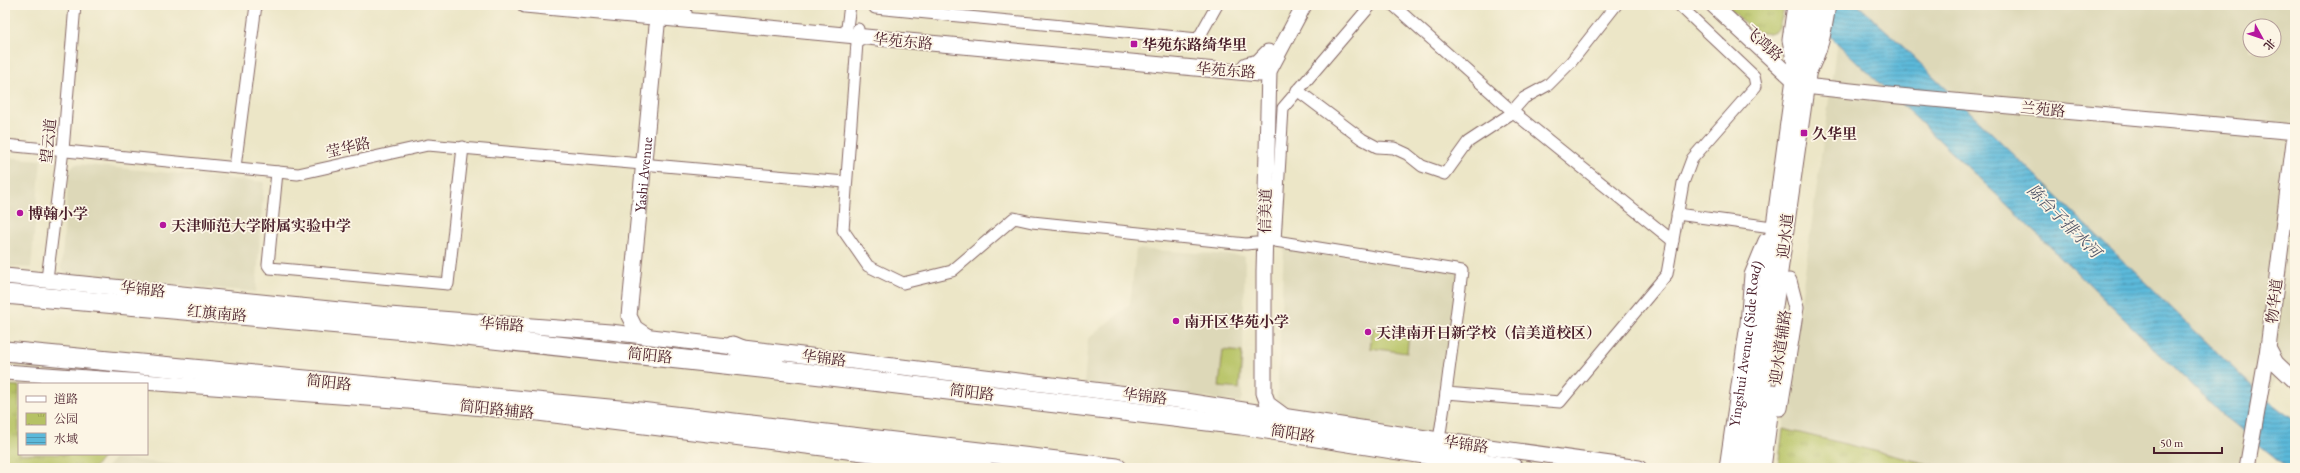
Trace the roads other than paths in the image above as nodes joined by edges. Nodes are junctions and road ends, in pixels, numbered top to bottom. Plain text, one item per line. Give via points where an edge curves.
1 (76, 5) edge
2 (256, 5) edge
3 (525, 5) edge
4 (587, 5) edge
5 (850, 5) edge
6 (1217, 5) edge
7 (1293, 5) edge
8 (1304, 5) edge
9 (1371, 5) edge
10 (1393, 5) edge
11 (1616, 5) edge
12 (1679, 5) edge
13 (1713, 5) edge
14 (1722, 5) edge
15 (1818, 5) edge
16 (1830, 5) edge
17 (875, 8) dead end
18 (651, 9) edge
19 (1798, 10) edge
20 (852, 32) junction
21 (1820, 33) junction
22 (1258, 69) junction
23 (1800, 78) junction
24 (1297, 90) junction
25 (1964, 100) junction
26 (1512, 111) junction
27 (2295, 129) edge
28 (2295, 133) edge
29 (5, 145) edge
30 (462, 147) junction
31 (63, 150) junction
32 (642, 164) junction
33 (235, 167) junction
34 (277, 172) junction
35 (2295, 180) edge
36 (846, 182) junction
37 (1677, 214) junction
38 (1777, 225) junction
39 (1673, 241) junction
40 (1256, 243) junction
41 (1752, 274) junction
42 (5, 276) edge
43 (47, 279) junction
44 (1789, 281) junction
45 (5, 294) edge
46 (429, 332) joint
47 (610, 332) junction
48 (647, 336) junction
49 (733, 346) junction
50 (5, 351) edge
51 (2271, 351) junction
52 (5, 372) edge
53 (796, 372) junction
54 (2295, 375) edge
55 (2295, 381) edge
56 (1446, 393) junction
57 (1185, 401) junction
58 (1101, 407) junction
59 (1242, 410) junction
60 (640, 412) junction
61 (538, 413) junction
62 (1284, 416) junction
63 (1439, 440) junction
64 (2254, 450) junction
65 (1050, 460) junction
66 (986, 468) edge
67 (1070, 468) edge
68 (1117, 468) edge
69 (1513, 468) edge
70 (1639, 468) edge
71 (1715, 468) edge
72 (1727, 468) edge
73 (1741, 468) edge
74 (1752, 468) edge
75 (1763, 468) edge
76 (1772, 468) edge
77 (2248, 468) edge
78 (2254, 468) edge

1 - 31 street, 望云道
2 - 33 street
3 - 18 street, 华苑东路
4 - 18 street, 华苑东路
5 - 20 street
6 - 17 street via 1198,39
7 - 22 street, 信美道
8 - 22 street, 信美道
9 - 24 street
10 - 26 street
11 - 26 street via 1570,62 1552,80 1524,98
12 - 37 street via 1754,76 1756,86 1692,159 1683,183
13 - 23 street, 飞鸿路
14 - 23 street, 飞鸿路
15 - 21 street, 迎水道
16 - 21 street
18 - 20 street, 华苑东路
18 - 20 street, 华苑东路
18 - 32 street, Yashi Avenue
19 - 23 street, 迎水道
20 - 22 street, 华苑东路
20 - 36 street
21 - 23 street, 迎水道
22 - 40 street, 信美道
22 - 62 street, 信美道 via 1264,271 1264,393 1268,404
23 - 25 street, 兰苑路 via 1885,93
23 - 38 street, 迎水道
24 - 26 street via 1362,140 1376,147 1394,148 1422,166 1445,174 1468,142
24 - 56 street via 1283,108 1276,241 1462,271
25 - 27 street, 兰苑路
25 - 28 street, 兰苑路
26 - 39 street
28 - 51 street, 物华道
29 - 31 street, 莹华路
30 - 32 street, 莹华路
30 - 34 street, 莹华路 via 428,145 298,174
30 - 34 street via 448,284 270,268 268,265
31 - 33 street, 莹华路
31 - 43 street, 望云道
32 - 36 street, 莹华路
32 - 47 street, Yashi Avenue via 624,314 619,327
32 - 48 street, Yashi Avenue via 629,316 635,328
33 - 34 street, 莹华路
35 - 51 street, 物华道
36 - 40 street via 843,230 868,266 902,283 952,271 1014,218 1105,230
37 - 38 street
37 - 39 street
38 - 41 street, Yingshui Avenue (Side Road)
38 - 44 street, 迎水道辅路 via 1791,270
38 - 73 street, 迎水道
38 - 74 street, 迎水道 via 1781,270
39 - 56 street via 1667,274 1560,402
40 - 59 street, 信美道 via 1256,394 1251,405
41 - 71 street via 1738,325 1718,462
41 - 72 street, Yingshui Avenue (Side Road) via 1748,324
42 - 43 street, 华锦路
43 - 47 street, 华锦路 via 389,315
44 - 75 street, 迎水道辅路
44 - 76 street via 1796,308
45 - 46 highway, 红旗南路
46 - 53 highway, 简阳路
47 - 48 street, 华锦路
48 - 49 street, 华锦路
49 - 53 highway
49 - 57 street, 华锦路
50 - 60 highway, 简阳路
51 - 54 street
51 - 55 street
51 - 64 street, 物华道
52 - 61 street, 简阳路辅路
53 - 58 highway, 简阳路
56 - 63 street
57 - 58 street
57 - 59 street, 华锦路
58 - 69 highway, 简阳路 via 1241,425
59 - 62 street, 华锦路
60 - 61 street
60 - 65 highway, 简阳路
61 - 66 street, 简阳路辅路
62 - 63 street, 华锦路
63 - 70 street, 华锦路
64 - 77 street, 物华道
64 - 78 street, 物华道
65 - 67 highway
65 - 68 highway, 简阳路

